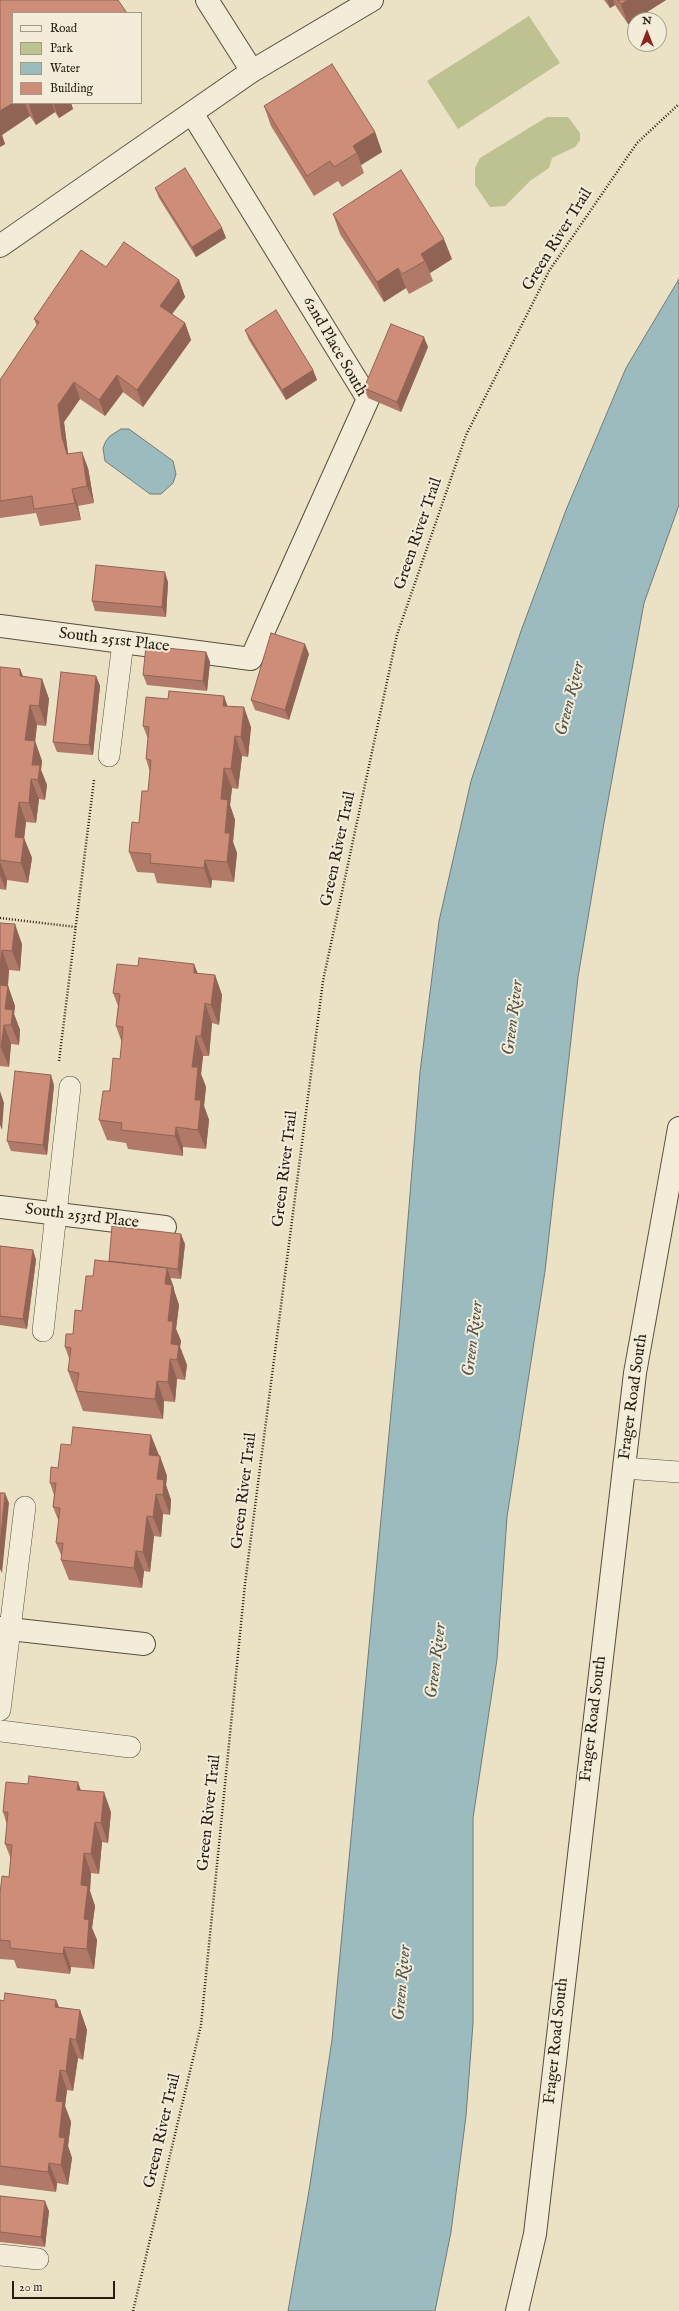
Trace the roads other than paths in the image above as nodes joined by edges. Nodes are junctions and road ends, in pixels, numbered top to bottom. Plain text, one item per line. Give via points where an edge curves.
1 (207, 0) edge
2 (372, 0) edge
3 (252, 71) junction
4 (192, 113) junction
5 (0, 246) edge
6 (0, 626) edge
7 (123, 642) junction
8 (251, 659) joint
9 (109, 756) road end
10 (70, 1087) road end
11 (679, 1128) edge
12 (0, 1207) edge
13 (56, 1214) junction
14 (165, 1226) dead end
15 (43, 1331) dead end
16 (624, 1468) junction
17 (679, 1472) edge
18 (25, 1507) dead end
19 (5, 1628) edge
20 (144, 1644) dead end
21 (0, 1710) edge
22 (0, 1731) edge
23 (130, 1747) dead end
24 (0, 2255) edge
25 (38, 2259) dead end
26 (517, 2311) edge

1 - 3 street
2 - 3 street
3 - 4 street
4 - 5 street
4 - 8 street, 62nd Place South via 368,399
6 - 7 street, South 251st Place
7 - 8 street, South 251st Place
7 - 9 lane
10 - 13 lane
11 - 16 street, Frager Road South via 635,1373
12 - 13 street, South 253rd Place
13 - 14 street, South 253rd Place
13 - 15 lane
16 - 17 lane
16 - 26 street, Frager Road South via 535,2234
18 - 19 lane
19 - 20 street
19 - 21 lane
22 - 23 lane
24 - 25 lane

